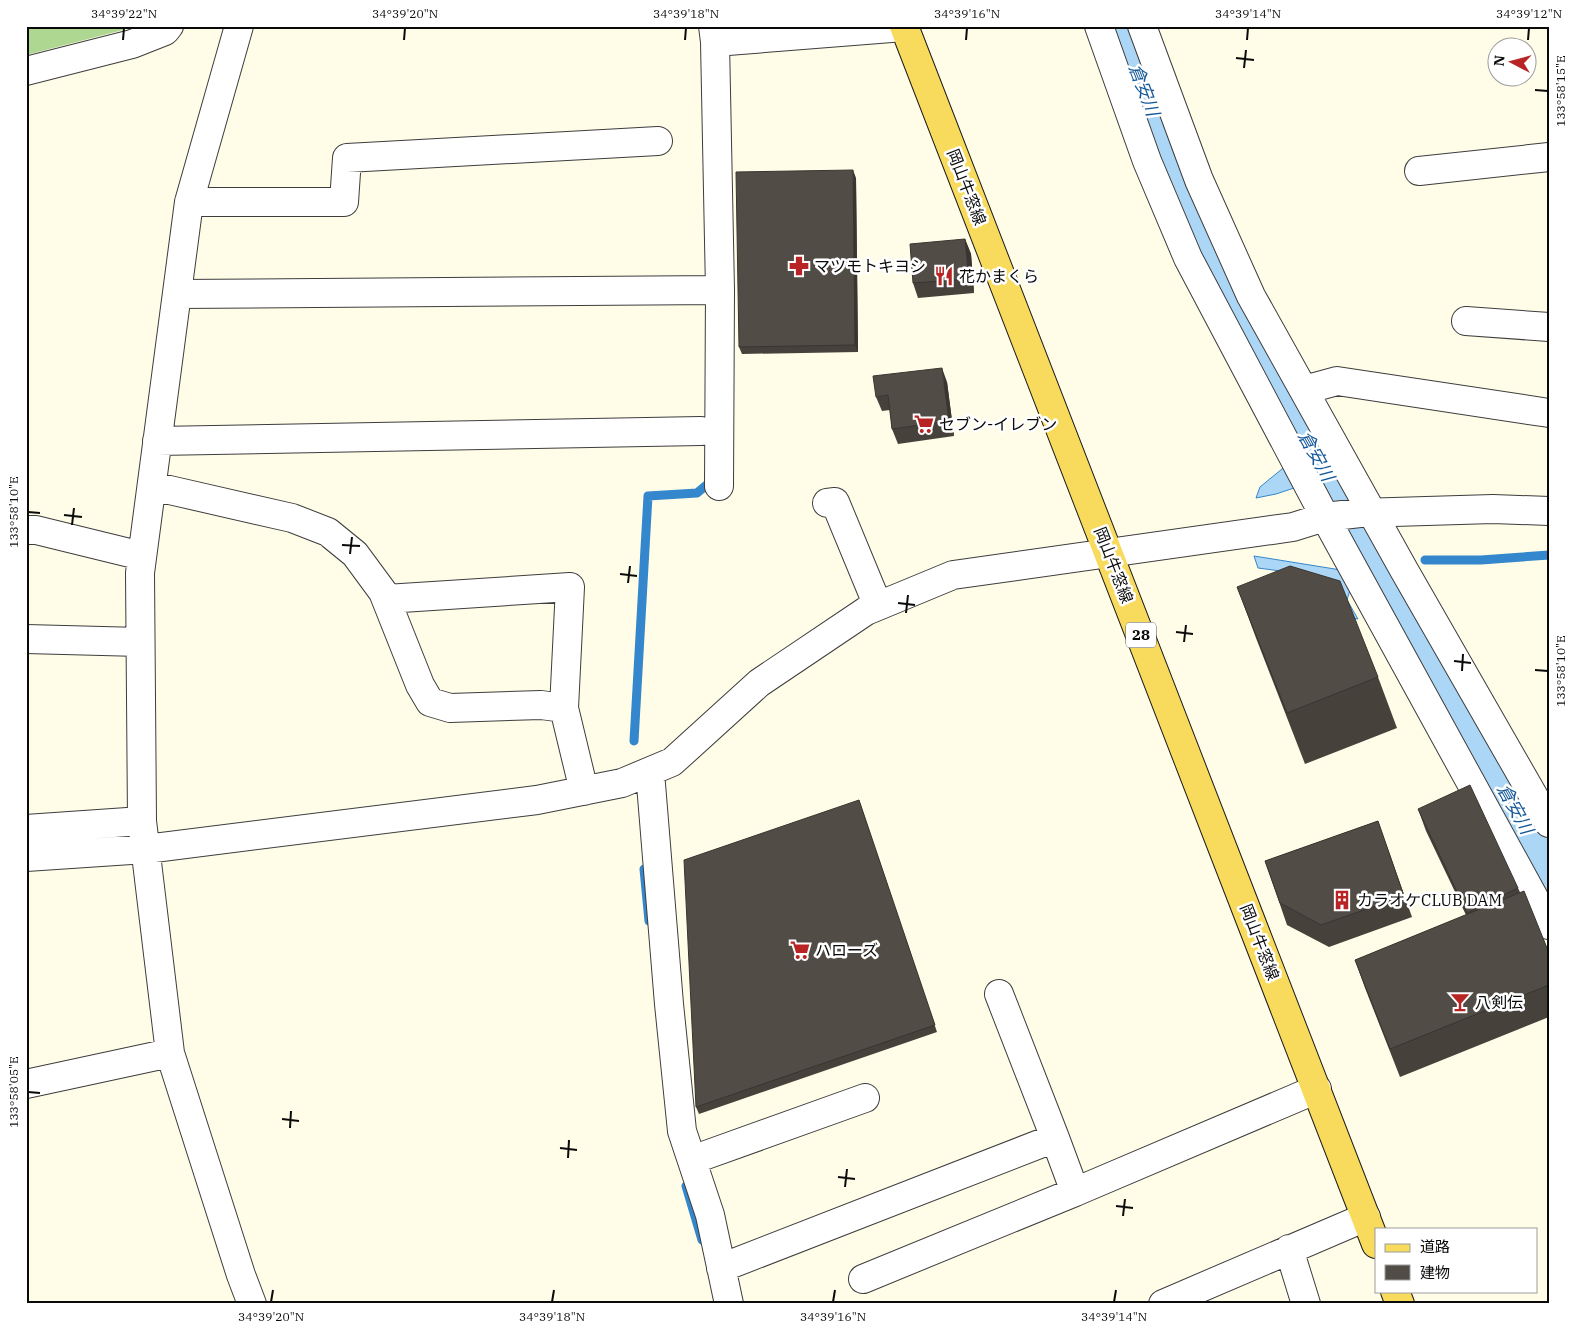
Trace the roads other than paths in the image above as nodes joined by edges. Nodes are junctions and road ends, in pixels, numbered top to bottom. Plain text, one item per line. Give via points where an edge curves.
1 (169, 26) edge
2 (239, 26) edge
3 (1100, 26) edge
4 (1142, 26) edge
5 (904, 27) edge
6 (714, 34) edge
7 (26, 71) edge
8 (658, 141) dead end
9 (1549, 157) edge
10 (1419, 172) dead end
11 (189, 202) junction
12 (714, 290) junction
13 (177, 294) junction
14 (1466, 321) dead end
15 (1549, 327) edge
16 (1304, 390) junction
17 (1549, 413) edge
18 (700, 431) dead end
19 (157, 441) junction
20 (152, 486) junction
21 (718, 486) dead end
22 (826, 503) dead end
23 (1549, 511) edge
24 (1348, 514) junction
25 (26, 530) edge
26 (1109, 553) junction
27 (142, 556) junction
28 (386, 599) junction
29 (878, 606) junction
30 (26, 639) edge
31 (140, 642) junction
32 (564, 708) junction
33 (650, 772) junction
34 (584, 790) junction
35 (142, 821) junction
36 (1549, 823) edge
37 (26, 829) edge
38 (146, 848) junction
39 (26, 857) edge
40 (1549, 925) edge
41 (999, 994) dead end
42 (170, 1053) junction
43 (26, 1084) edge
44 (1317, 1090) junction
45 (865, 1098) dead end
46 (1055, 1138) junction
47 (692, 1160) junction
48 (1075, 1192) junction
49 (1366, 1217) junction
50 (1375, 1241) edge
51 (1289, 1249) junction
52 (721, 1268) junction
53 (863, 1279) dead end
54 (1395, 1292) edge
55 (252, 1304) edge
56 (729, 1304) edge
57 (1162, 1304) edge
58 (1306, 1304) edge
59 (1400, 1304) edge

1 - 7 street via 166,31 132,44
2 - 11 street
3 - 24 street via 1147,161 1188,258 1299,467
4 - 16 street via 1199,180 1251,296
5 - 6 street
5 - 26 main road, 岡山牛窓線 / 28
6 - 12 street
8 - 11 street via 347,158 344,202
9 - 10 street
11 - 13 street
12 - 13 street
12 - 21 street
13 - 19 street
14 - 15 street
16 - 17 street via 1336,381
16 - 24 street
18 - 19 street
19 - 20 street
20 - 27 street
20 - 28 street via 292,518 328,532 355,554
22 - 29 street via 835,502
23 - 24 street
24 - 26 street via 1293,527
24 - 36 street via 1404,570
24 - 40 street
25 - 27 street
26 - 29 street via 954,575
26 - 44 main road, 岡山牛窓線 / 28
27 - 31 street
28 - 32 street via 420,685 430,702 450,708 541,704
28 - 32 street via 570,587
29 - 33 street via 759,683 672,762
30 - 31 street
31 - 35 street
32 - 34 street
33 - 34 street via 622,783
33 - 47 street via 682,1131
34 - 38 street via 537,800
35 - 37 street
35 - 38 street
38 - 39 street
38 - 42 street
41 - 46 street
42 - 43 street
42 - 55 street
44 - 48 street
44 - 49 main road, 岡山牛窓線 / 28
45 - 47 street
46 - 48 street
46 - 52 street
47 - 52 street via 710,1215
48 - 53 street
49 - 50 main road, 岡山牛窓線 / 28
49 - 51 street
51 - 57 street
51 - 58 street
52 - 56 street
54 - 59 main road

